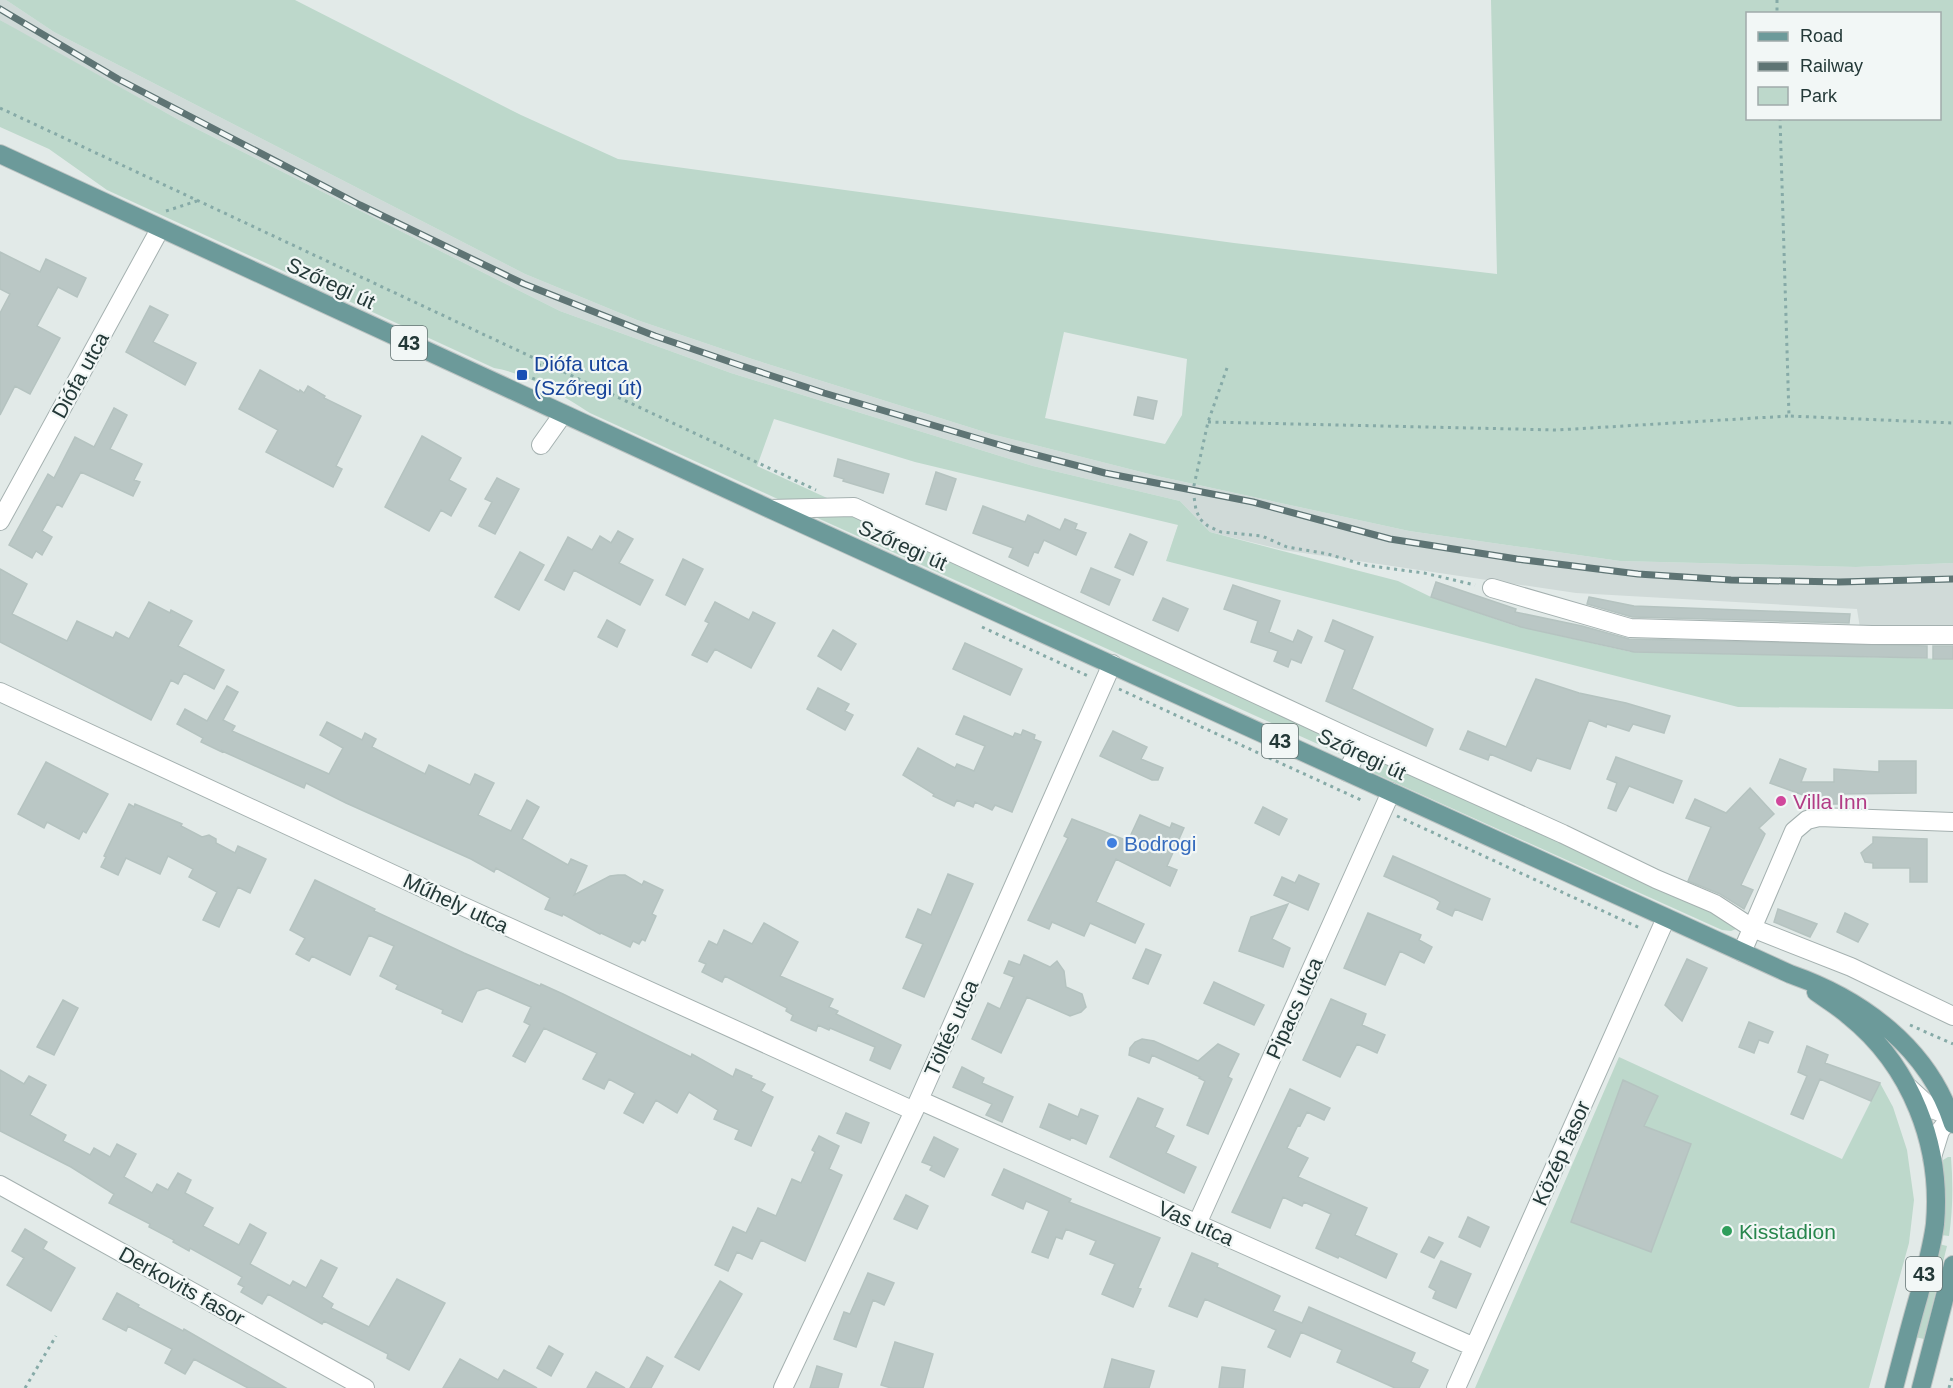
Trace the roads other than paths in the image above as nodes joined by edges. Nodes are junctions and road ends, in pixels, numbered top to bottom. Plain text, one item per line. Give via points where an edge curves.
1 (0, 154) edge
2 (162, 220) junction
3 (563, 414) junction
4 (541, 445) dead end
5 (770, 509) junction
6 (0, 520) edge
7 (1492, 588) road end
8 (1953, 635) edge
9 (1112, 664) junction
10 (0, 692) edge
11 (1361, 743) junction
12 (1347, 772) junction
13 (1391, 792) junction
14 (1953, 822) edge
15 (1666, 918) junction
16 (1752, 928) junction
17 (1742, 952) junction
18 (1790, 974) junction
19 (1953, 1016) edge
20 (1935, 1085) junction
21 (1908, 1086) junction
22 (1953, 1093) edge
23 (916, 1106) junction
24 (1952, 1118) edge
25 (1932, 1157) junction
26 (0, 1185) edge
27 (1197, 1224) junction
28 (1953, 1265) edge
29 (1474, 1347) junction
30 (365, 1388) edge
31 (783, 1388) edge
32 (1456, 1388) edge
33 (1894, 1388) edge
34 (1922, 1388) edge

1 - 2 main road, Szőregi út / 43
2 - 3 main road, Szőregi út / 43
2 - 6 street, Diófa utca
3 - 4 street
3 - 5 main road, Szőregi út / 43
5 - 9 main road, Szőregi út / 43
5 - 11 street via 854,507
7 - 8 street via 1630,628
9 - 12 main road, Szőregi út / 43
9 - 23 street, Töltés utca
10 - 23 street, Műhely utca via 427,890
11 - 12 street
11 - 16 street via 1715,904
12 - 13 main road, Szőregi út / 43
13 - 15 main road, Szőregi út / 43
13 - 27 street, Pipacs utca
14 - 16 street via 1819,817 1807,820 1794,831
15 - 17 main road, Szőregi út / 43
15 - 29 street, Közép fasor
16 - 17 street
16 - 19 street via 1851,967
17 - 18 main road, Szőregi út / 43
18 - 20 main road, Szőregi út / 43 via 1847,998 1874,1016 1897,1036
18 - 21 main road, Szőregi út / 43 via 1850,1017 1882,1049
20 - 22 street
20 - 24 main road, Szőregi út / 43
21 - 24 street, Szőregi út via 1932,1109
21 - 25 main road, Szőregi út / 43
23 - 27 street, Vas utca
23 - 31 street, Töltés utca
24 - 25 street via 1940,1131
25 - 33 main road, 43 via 1936,1200 1931,1250
26 - 30 street, Derkovits fasor
27 - 29 street, Vas utca
28 - 34 main road, 43
29 - 32 street, Közép fasor

